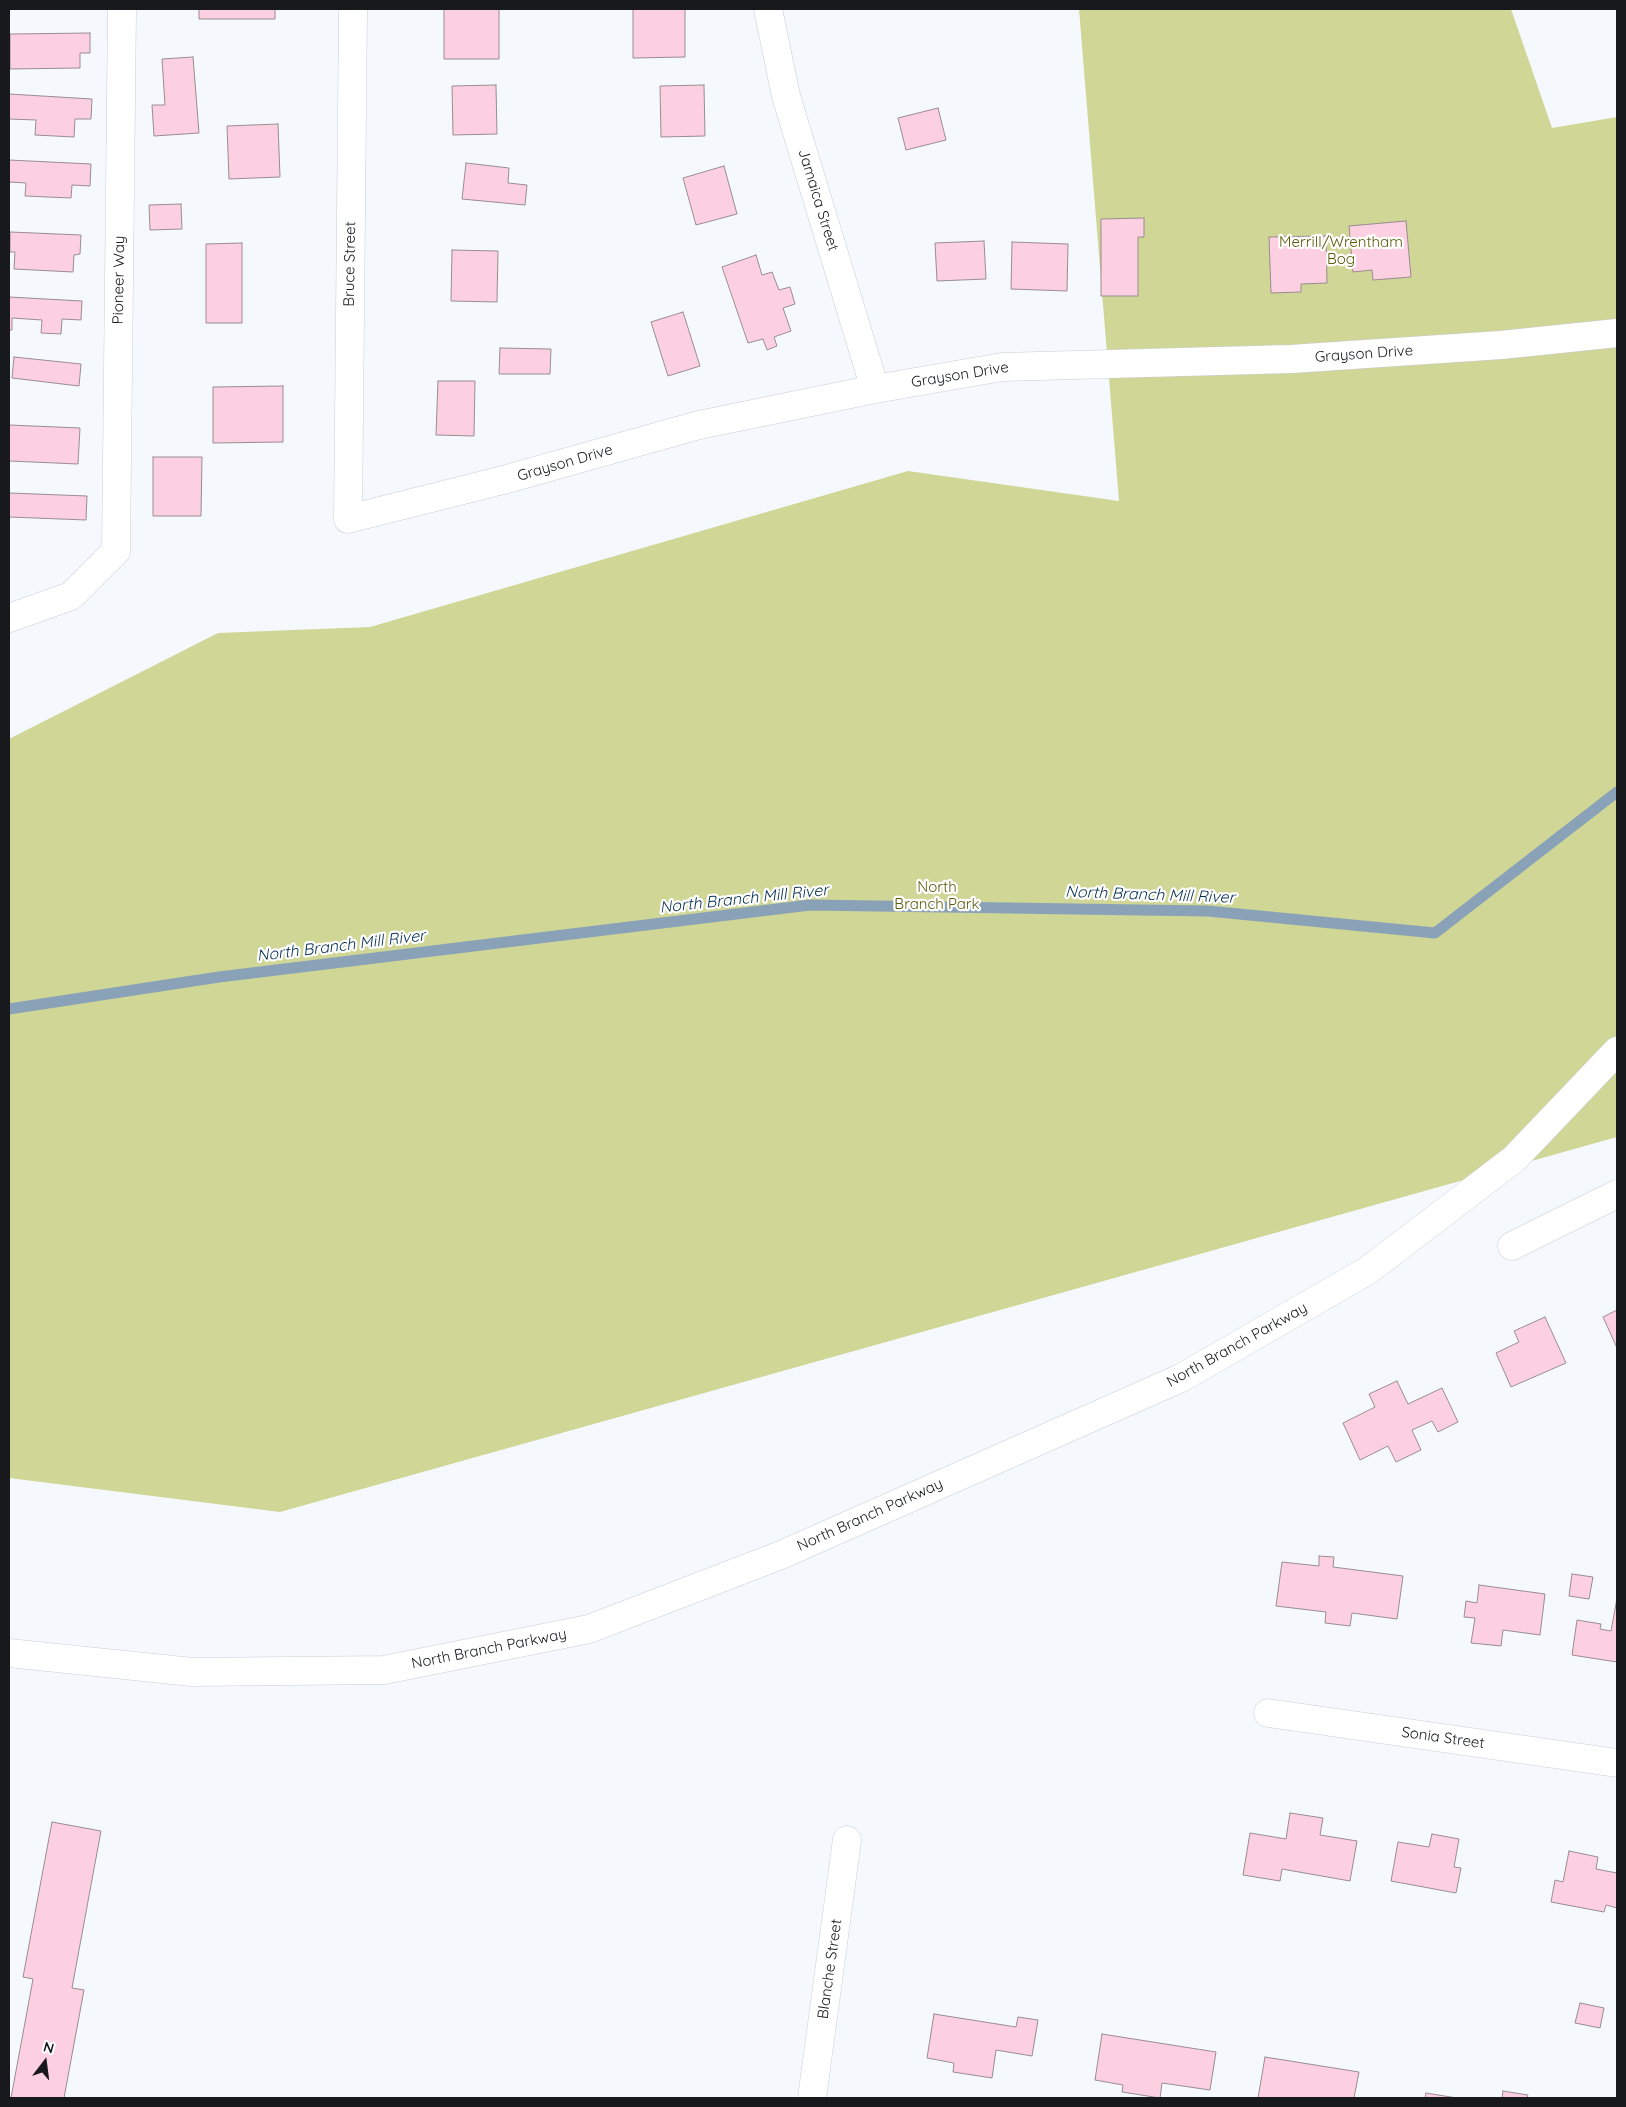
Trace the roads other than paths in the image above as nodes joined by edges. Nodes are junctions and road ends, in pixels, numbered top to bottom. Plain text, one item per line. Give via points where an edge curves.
1 (122, 9) edge
2 (353, 9) edge
3 (768, 9) edge
4 (1617, 333) edge
5 (875, 389) junction
6 (348, 519) joint
7 (9, 618) edge
8 (1617, 1051) edge
9 (1617, 1194) edge
10 (1512, 1246) dead end
11 (9, 1653) edge
12 (1268, 1712) dead end
13 (1617, 1763) edge
14 (847, 1840) dead end
15 (812, 2098) edge

1 - 7 street, Pioneer Way via 116,551 71,596
2 - 6 street, Bruce Street
3 - 5 street, Jamaica Street via 786,96
4 - 5 street, Grayson Drive via 1502,345 1291,359 1002,367
5 - 6 street, Grayson Drive via 700,425
8 - 11 street, North Branch Parkway via 1514,1159 1367,1271 1181,1378 781,1555 589,1629 384,1670 192,1672
9 - 10 street
12 - 13 street, Sonia Street
14 - 15 street, Blanche Street

